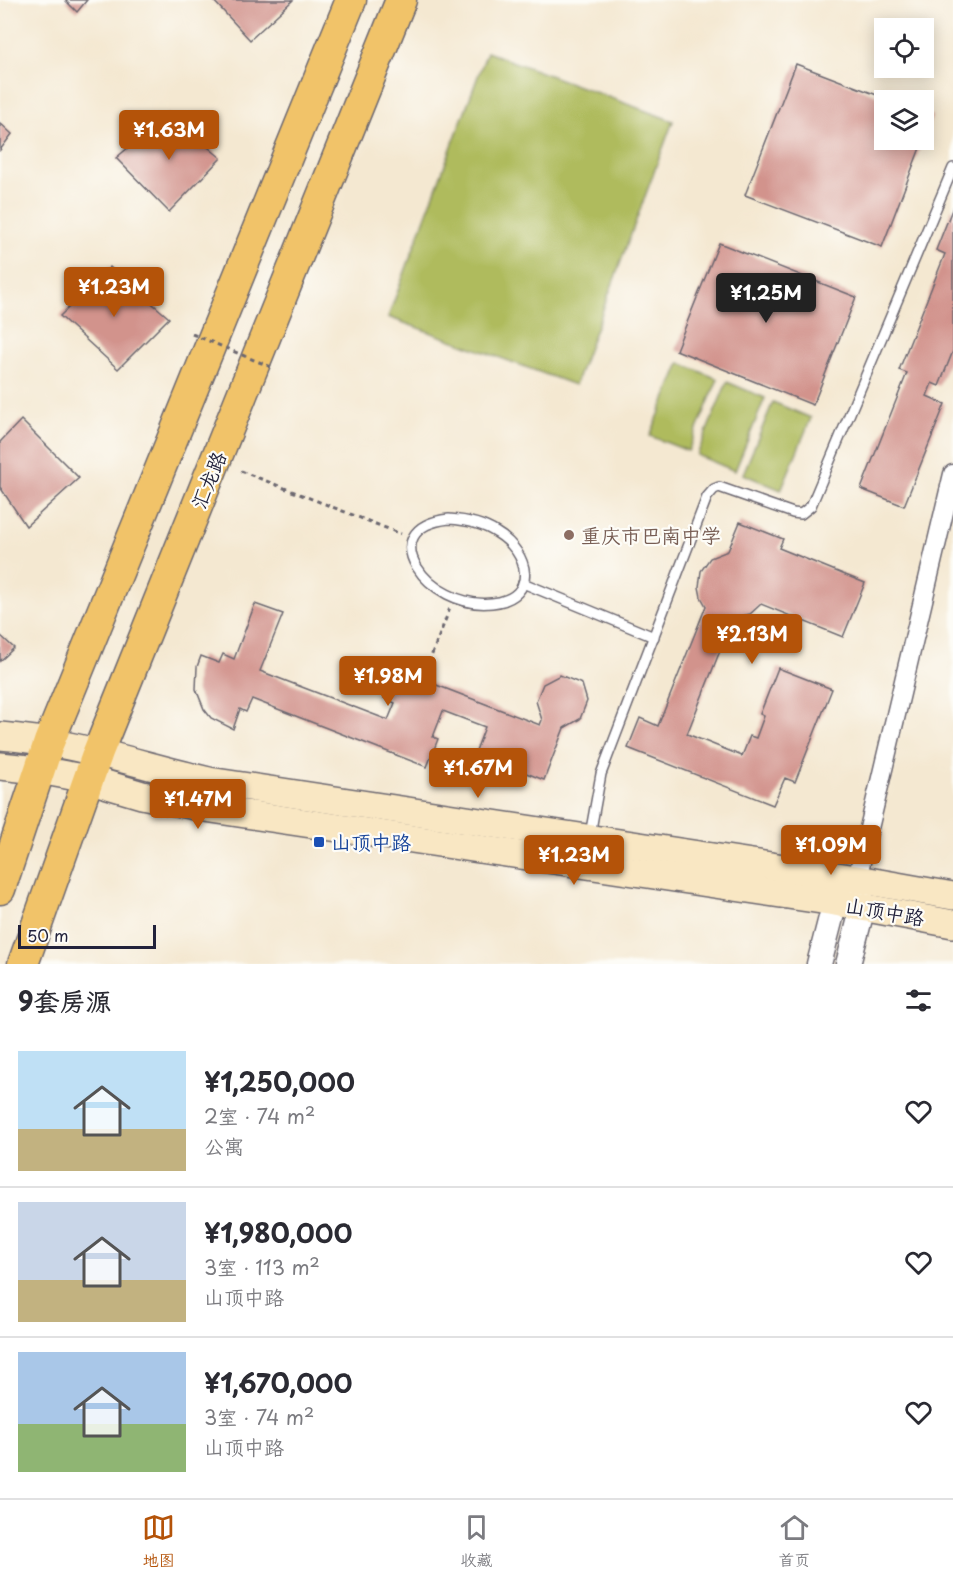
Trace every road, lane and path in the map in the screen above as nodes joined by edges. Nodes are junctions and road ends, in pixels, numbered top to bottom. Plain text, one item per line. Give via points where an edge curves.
1 (351, 0) edge
2 (401, 0) edge
3 (953, 168) edge
4 (192, 334) dead end
5 (271, 367) dead end
6 (241, 471) dead end
7 (953, 474) edge
8 (414, 540) junction
9 (523, 583) junction
10 (453, 598) junction
11 (654, 637) junction
12 (422, 680) dead end
13 (0, 736) edge
14 (49, 742) junction
15 (0, 766) edge
16 (93, 766) junction
17 (39, 770) junction
18 (0, 833) edge
19 (588, 852) junction
20 (857, 879) junction
21 (1, 885) edge
22 (953, 896) edge
23 (835, 902) junction
24 (863, 907) junction
25 (953, 924) edge
26 (23, 964) edge
27 (819, 964) edge
28 (848, 964) edge

1 - 14 main road
2 - 16 main road, 汇龙路
3 - 11 lane via 811,506 793,513 726,488 710,492
4 - 5 path, bridge
6 - 8 path
7 - 20 street
8 - 9 lane via 421,528 441,520 467,520 482,525 505,538 517,551 525,564
8 - 10 lane via 411,553 420,572
9 - 10 lane via 516,594 496,602
9 - 11 lane
10 - 12 path
11 - 19 lane via 598,783
13 - 14 main road, 山顶中路
14 - 16 main road, 山顶中路
14 - 17 main road
15 - 17 main road, 山顶中路
16 - 17 main road, 山顶中路
16 - 19 main road, 山顶中路 via 142,795 205,808
16 - 26 main road, 汇龙路
17 - 21 main road
18 - 21 main road
19 - 20 main road, 山顶中路
19 - 23 main road, 山顶中路
20 - 22 main road, 山顶中路
20 - 23 street
20 - 24 street
23 - 24 main road, 山顶中路
23 - 27 street
24 - 25 main road, 山顶中路
24 - 28 street

